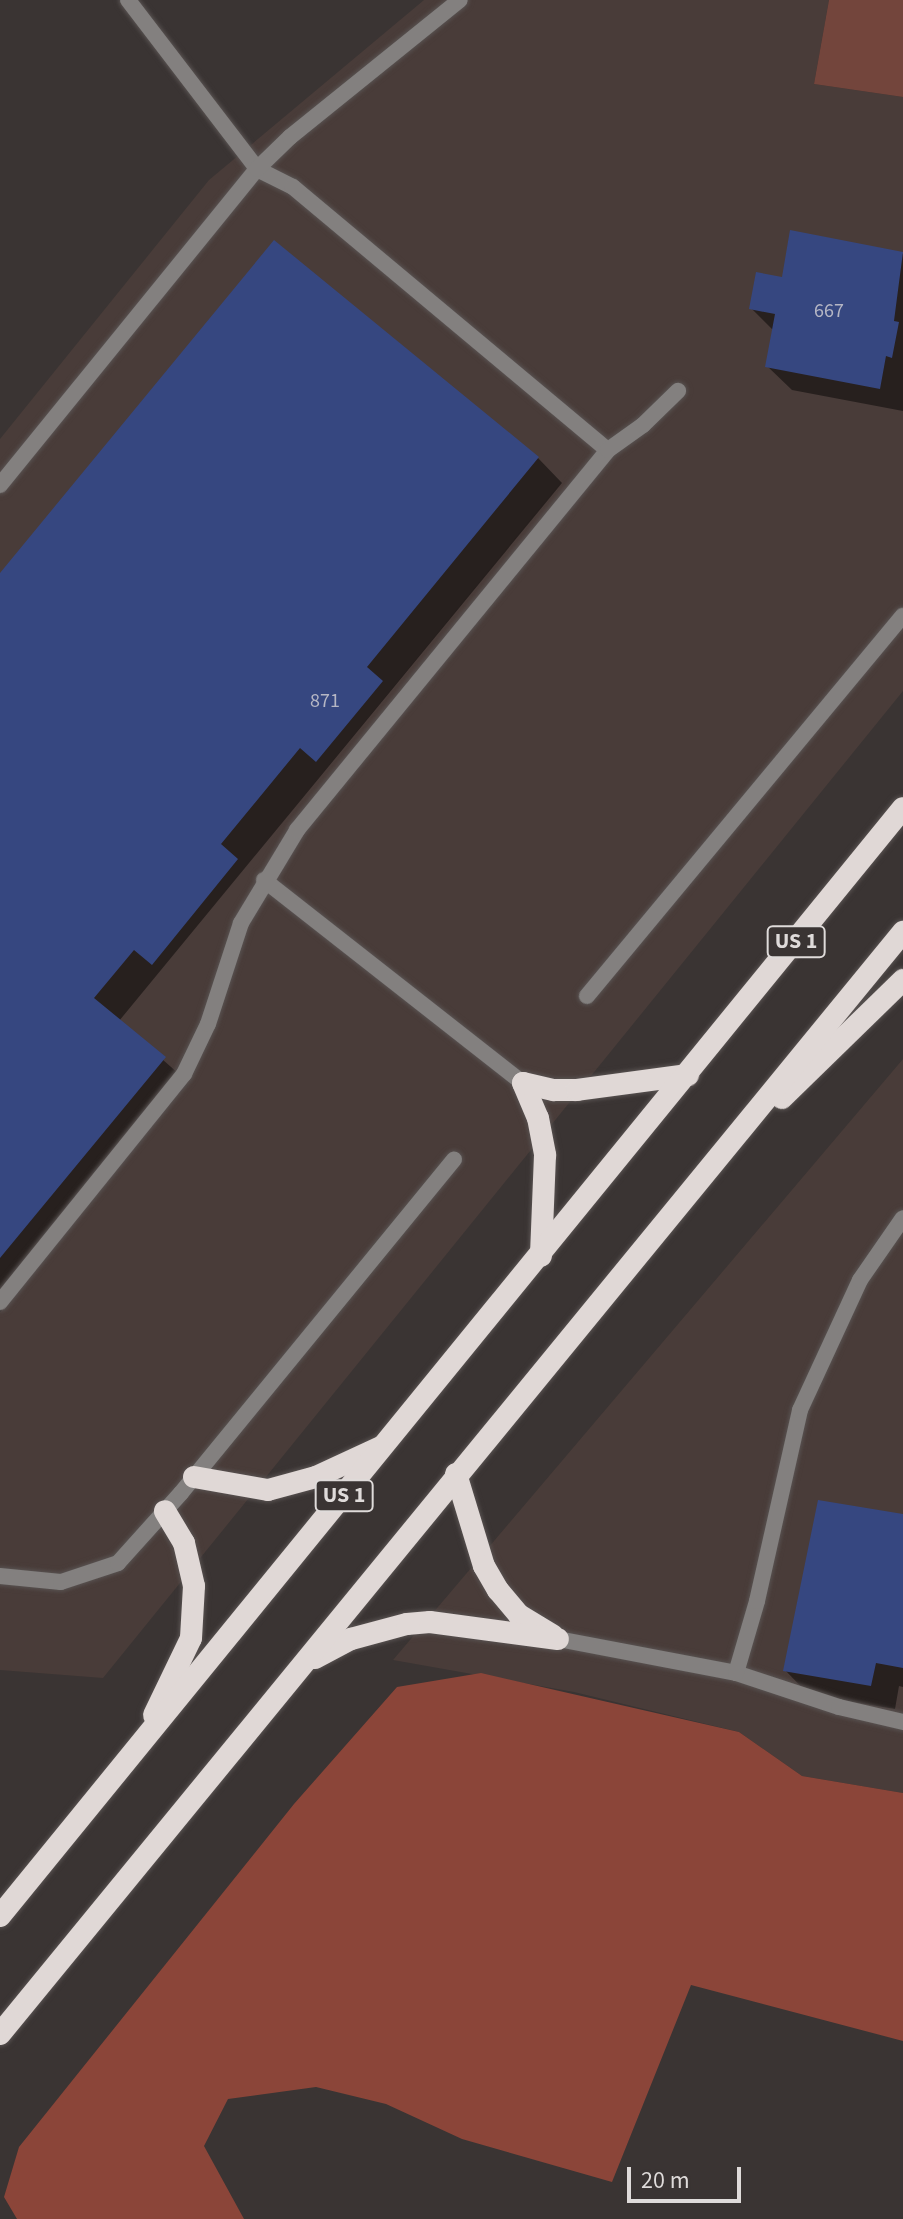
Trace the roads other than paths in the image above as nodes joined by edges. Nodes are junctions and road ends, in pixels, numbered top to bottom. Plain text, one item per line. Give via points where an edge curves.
1 (128, 0) edge
2 (460, 0) edge
3 (257, 169) junction
4 (678, 391) dead end
5 (608, 450) junction
6 (0, 485) edge
7 (903, 616) edge
8 (903, 808) edge
9 (264, 880) junction
10 (903, 932) edge
11 (903, 980) edge
12 (587, 996) dead end
13 (688, 1075) junction
14 (523, 1083) junction
15 (454, 1160) dead end
16 (701, 1177) junction
17 (903, 1218) edge
18 (541, 1256) junction
19 (0, 1302) edge
20 (386, 1445) junction
21 (456, 1474) junction
22 (194, 1477) junction
23 (165, 1511) junction
24 (0, 1576) edge
25 (558, 1639) junction
26 (300, 1668) junction
27 (736, 1673) junction
28 (903, 1722) edge
29 (139, 1746) junction
30 (0, 1916) edge
31 (2, 2034) edge

1 - 3 lane
2 - 3 lane
3 - 5 lane via 293,187
3 - 6 lane
4 - 5 lane
5 - 9 lane via 305,820
7 - 12 lane
8 - 13 highway, US 1
9 - 14 lane
9 - 19 lane via 241,923 208,1024 184,1074
10 - 16 highway
11 - 16 highway
13 - 14 highway via 577,1090
13 - 18 highway, US 1
14 - 18 highway via 538,1118 545,1155
15 - 22 lane
16 - 21 highway
17 - 27 lane via 860,1280 800,1410
18 - 20 highway, US 1
20 - 22 highway via 316,1477 268,1490
20 - 29 highway, US 1
21 - 25 highway via 484,1566 498,1590 519,1615
21 - 26 highway
22 - 23 lane
23 - 24 lane via 118,1563 105,1569 61,1582
23 - 29 highway via 184,1543 194,1586 191,1638
25 - 26 highway via 430,1622 407,1624 351,1639
25 - 27 lane
26 - 31 highway
27 - 28 lane
29 - 30 highway, US 1

